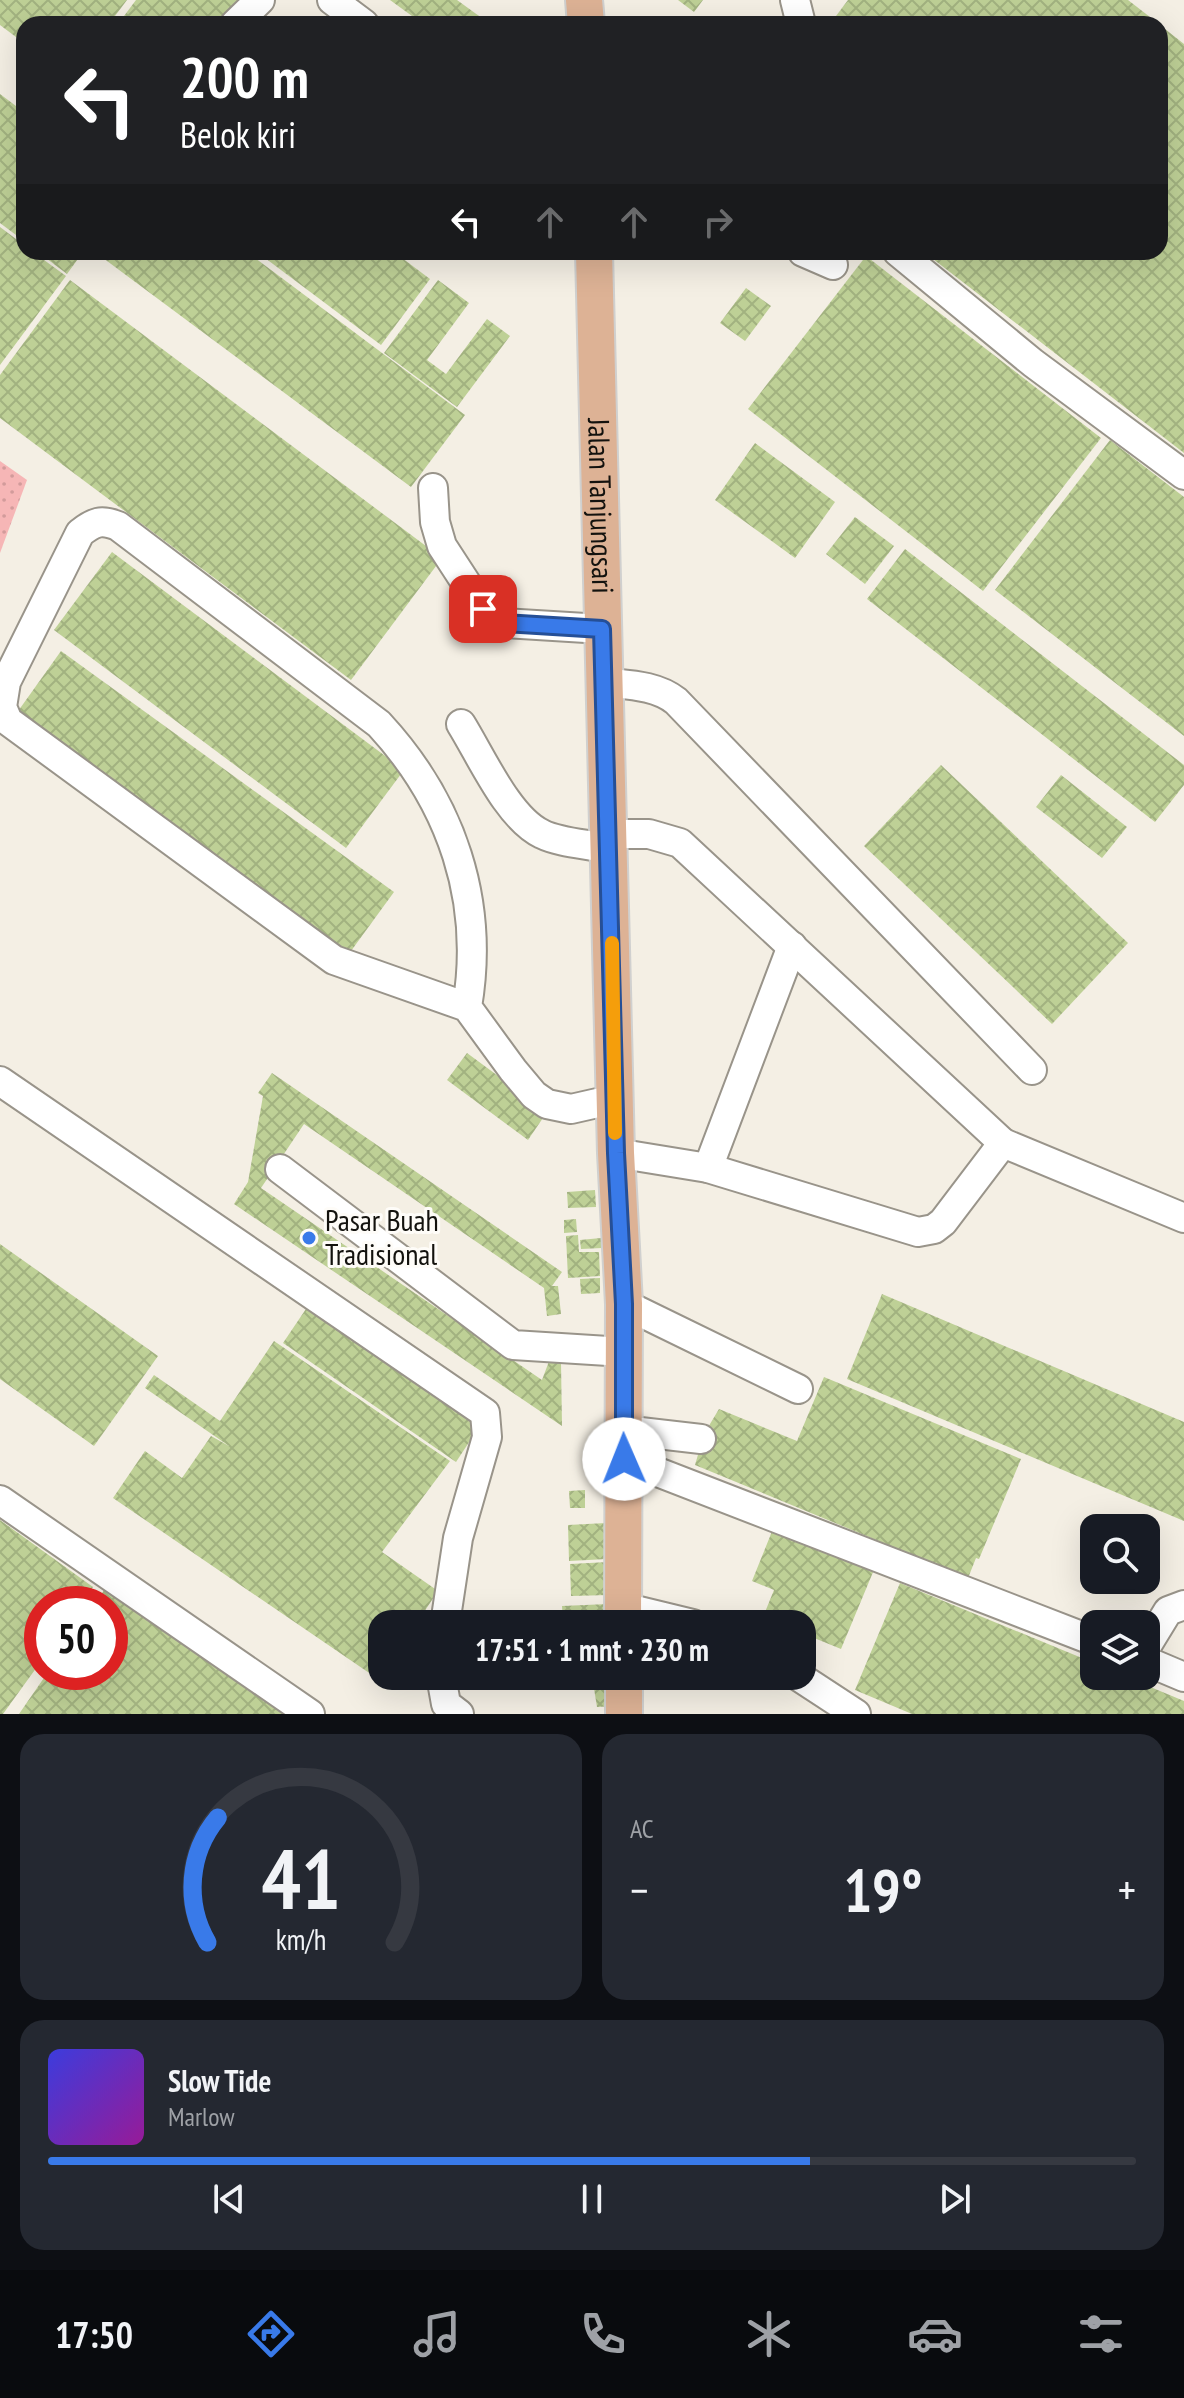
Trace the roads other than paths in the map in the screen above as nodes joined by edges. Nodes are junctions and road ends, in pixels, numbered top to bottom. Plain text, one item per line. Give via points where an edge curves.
1 (260, 0) edge
2 (332, 0) edge
3 (243, 16) edge
4 (353, 16) edge
5 (594, 260) edge
6 (821, 260) edge
7 (908, 260) edge
8 (833, 265) dead end
9 (1184, 475) edge
10 (433, 488) dead end
11 (602, 629) junction
12 (603, 682) junction
13 (461, 724) dead end
14 (609, 842) junction
15 (792, 946) junction
16 (467, 1007) junction
17 (1032, 1070) dead end
18 (0, 1081) edge
19 (615, 1099) junction
20 (1003, 1143) junction
21 (616, 1153) junction
22 (708, 1168) junction
23 (280, 1169) dead end
24 (1184, 1218) edge
25 (624, 1304) junction
26 (624, 1352) junction
27 (798, 1389) dead end
28 (701, 1439) dead end
29 (623, 1444) junction
30 (0, 1500) edge
31 (1184, 1605) edge
32 (447, 1610) edge
33 (623, 1610) edge
34 (1160, 1624) edge
35 (1080, 1635) edge
36 (1160, 1667) edge
37 (1184, 1677) edge
38 (816, 1688) edge
39 (444, 1690) edge
40 (624, 1690) edge
41 (310, 1714) edge
42 (459, 1714) edge
43 (624, 1714) edge
44 (856, 1714) edge

1 - 3 lane
2 - 4 lane
5 - 11 main road, Jalan Tanjungsari
6 - 8 lane
7 - 9 lane via 1033,363
10 - 11 lane via 442,546 483,609 505,623
11 - 12 main road, Jalan Tanjungsari
12 - 14 main road, Jalan Tanjungsari
12 - 17 lane via 644,687 676,701
13 - 14 lane via 516,813 532,829 545,836
14 - 15 lane via 649,834 680,843
14 - 19 main road, Jalan Tanjungsari
15 - 20 lane
15 - 22 lane
16 - 16 lane via 334,960 8,721 2,707 6,682 80,533 92,523 105,520 118,526 379,724 396,743 456,849 470,896 474,968
16 - 19 lane via 513,1070 547,1104 571,1109
18 - 32 lane via 485,1413 487,1437 458,1538
19 - 21 main road, Jalan Tanjungsari
20 - 22 lane via 943,1222 918,1232
20 - 24 lane
21 - 22 lane
21 - 25 main road, Jalan Tanjungsari
23 - 26 lane via 513,1345
25 - 26 main road, Jalan Tanjungsari
25 - 27 lane
26 - 29 main road, Jalan Tanjungsari
28 - 29 lane
29 - 33 main road, Jalan Tanjungsari
29 - 35 lane
30 - 41 lane
31 - 34 lane via 1168,1611
36 - 37 lane
38 - 44 lane
39 - 42 lane via 446,1704
40 - 43 main road

